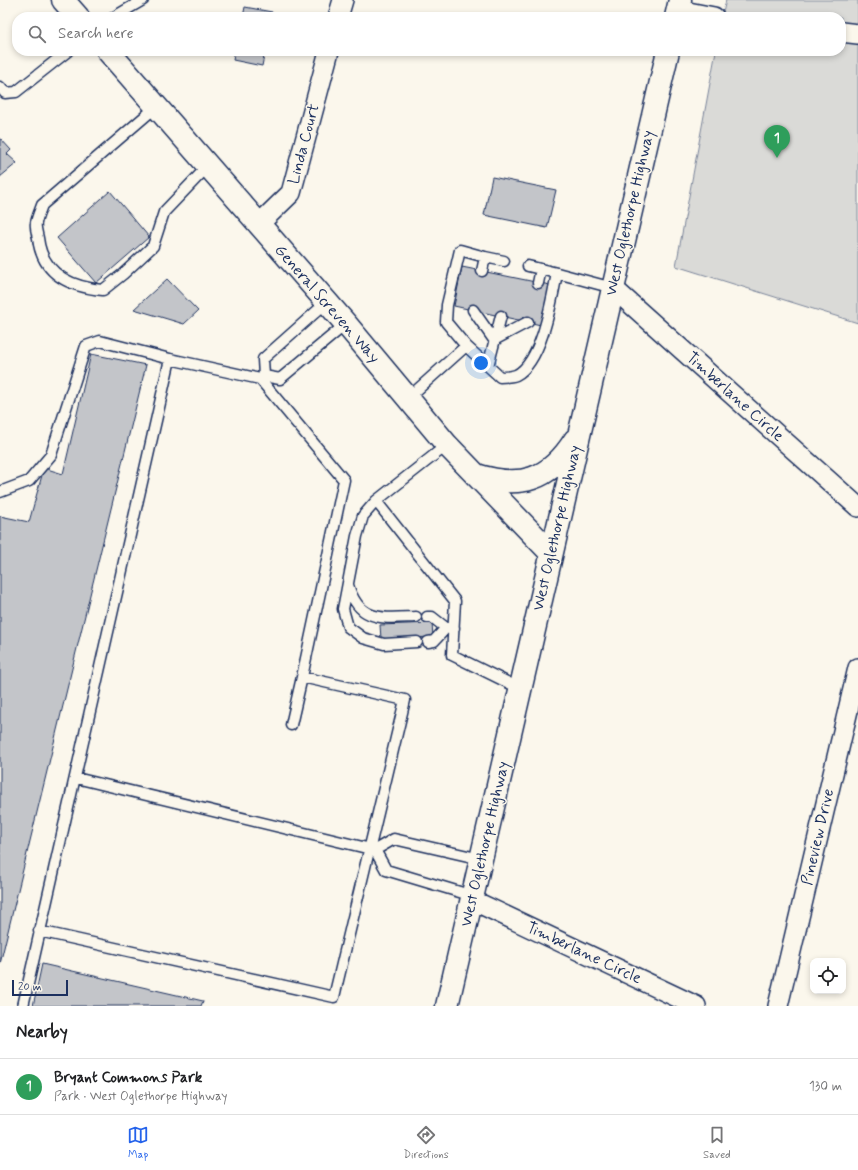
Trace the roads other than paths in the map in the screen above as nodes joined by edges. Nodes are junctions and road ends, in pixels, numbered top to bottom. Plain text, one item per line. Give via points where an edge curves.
1 (64, 0) edge
2 (144, 0) edge
3 (343, 0) edge
4 (678, 9) edge
5 (74, 12) edge
6 (123, 12) edge
7 (339, 12) edge
8 (692, 12) edge
9 (846, 33) edge
10 (858, 34) edge
11 (62, 56) edge
12 (112, 56) edge
13 (328, 56) edge
14 (667, 56) edge
15 (0, 87) edge
16 (156, 107) junction
17 (207, 166) junction
18 (258, 225) junction
19 (486, 257) junction
20 (504, 261) dead end
21 (528, 266) dead end
22 (541, 269) junction
23 (482, 271) dead end
24 (557, 273) junction
25 (538, 283) dead end
26 (613, 288) junction
27 (327, 302) junction
28 (474, 310) dead end
29 (501, 316) dead end
30 (528, 322) dead end
31 (346, 324) junction
32 (494, 340) junction
33 (466, 346) junction
34 (170, 360) junction
35 (488, 366) junction
36 (262, 378) junction
37 (408, 398) junction
38 (579, 434) junction
39 (447, 445) junction
40 (476, 475) junction
41 (0, 492) edge
42 (376, 501) junction
43 (858, 507) edge
44 (551, 553) junction
45 (348, 583) junction
46 (416, 617) dead end
47 (427, 617) dead end
48 (450, 628) junction
49 (417, 642) dead end
50 (428, 642) dead end
51 (858, 668) edge
52 (302, 677) junction
53 (521, 689) junction
54 (291, 725) dead end
55 (76, 778) junction
56 (372, 849) junction
57 (482, 859) junction
58 (472, 898) junction
59 (39, 931) junction
60 (23, 1006) edge
61 (447, 1006) edge
62 (696, 1006) edge
63 (778, 1006) edge

1 - 5 main road
2 - 6 lane
3 - 7 street
4 - 8 street
9 - 10 street
11 - 15 lane via 16,92 5,93
12 - 16 main road, General Screven Way
13 - 18 street, Linda Court via 291,193
14 - 26 main road, West Oglethorpe Highway
16 - 17 main road, General Screven Way
16 - 17 lane via 42,205 36,223 39,252 48,266 66,281 83,288 103,290 153,246 164,212
17 - 18 main road, General Screven Way
18 - 27 main road, General Screven Way
19 - 20 lane
19 - 23 lane
19 - 33 lane via 460,250 447,305 446,322
21 - 22 lane
22 - 24 lane
22 - 25 lane
24 - 26 lane
24 - 35 lane via 546,327 535,352 522,371 515,376 500,377
26 - 38 main road, West Oglethorpe Highway
26 - 43 street, Timberlane Circle
27 - 31 main road, General Screven Way
27 - 36 lane via 263,359
28 - 32 lane
29 - 32 lane
30 - 32 lane
31 - 36 lane via 280,379
31 - 37 main road, General Screven Way
32 - 35 lane
33 - 35 lane
33 - 37 lane
34 - 36 lane
34 - 41 lane via 100,341 86,346 51,455 29,481
34 - 55 lane
36 - 52 lane via 344,480
37 - 39 main road, General Screven Way
38 - 40 main road via 567,453 535,477 520,481 496,481
38 - 44 main road, West Oglethorpe Highway
39 - 40 main road, General Screven Way
39 - 42 lane
40 - 44 main road, General Screven Way
42 - 45 lane via 364,516 357,536
42 - 48 lane via 455,601
44 - 53 main road, West Oglethorpe Highway
45 - 46 lane via 351,596 361,610 374,617
45 - 49 lane via 343,609 348,627 363,638 384,644
47 - 48 lane via 432,617
48 - 50 lane via 434,641
48 - 53 lane via 452,655
51 - 63 street, Pineview Drive
52 - 54 lane
52 - 56 lane via 405,700
53 - 57 main road, West Oglethorpe Highway
55 - 56 lane
55 - 59 lane
56 - 57 lane via 394,839
56 - 58 lane via 386,870
56 - 59 lane via 334,997
57 - 58 main road, West Oglethorpe Highway
58 - 61 main road, West Oglethorpe Highway
58 - 62 street, Timberlane Circle
59 - 60 lane

